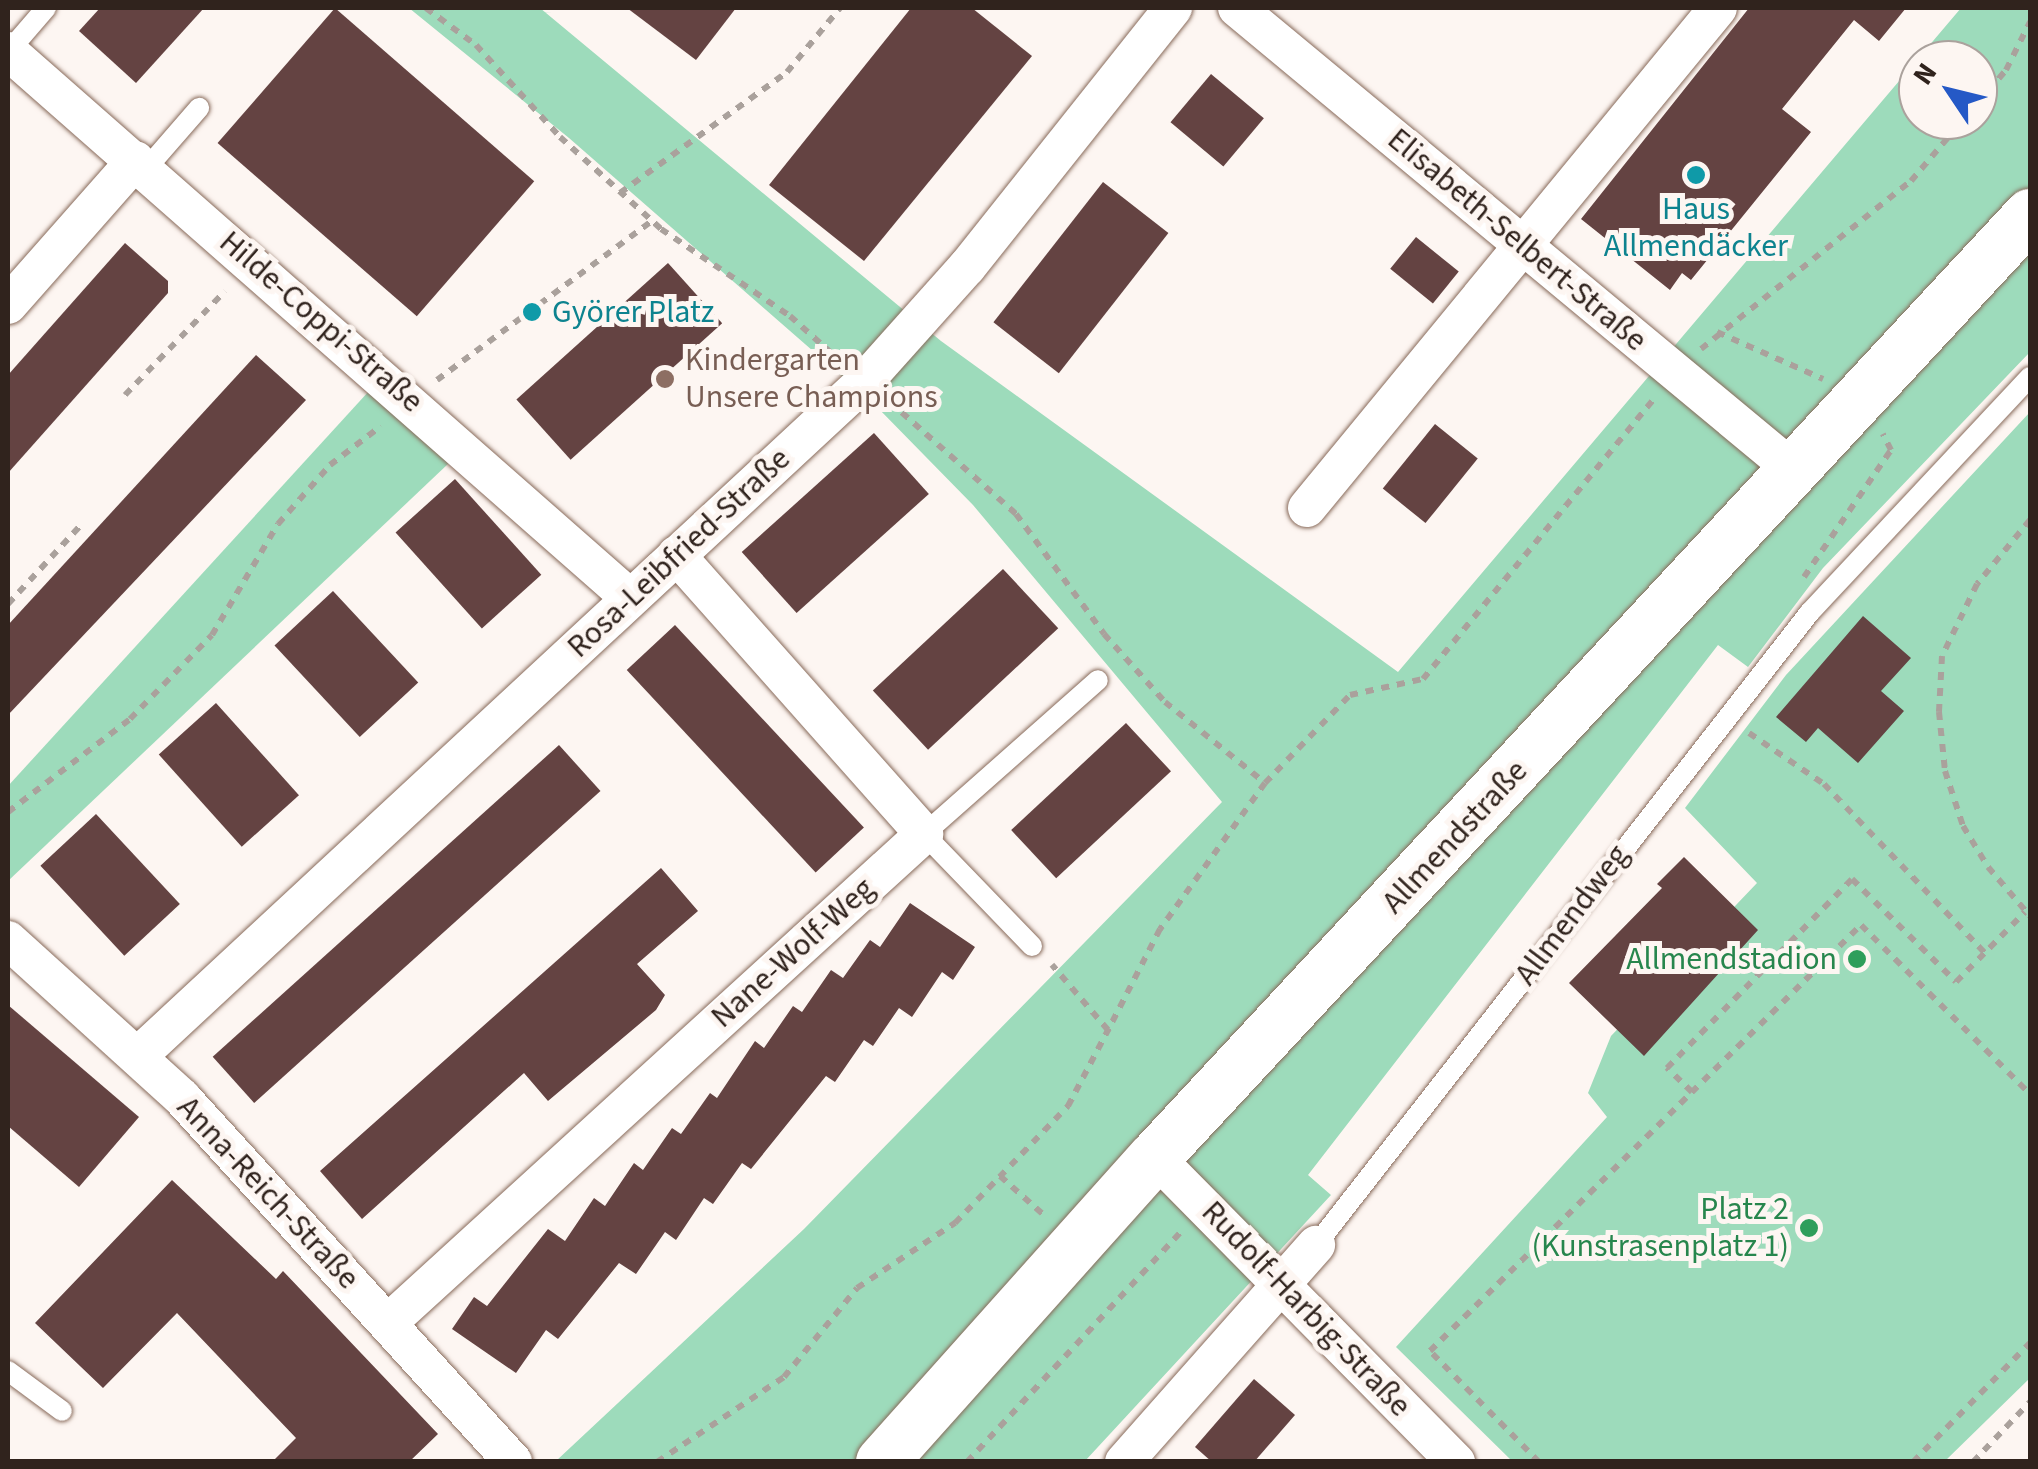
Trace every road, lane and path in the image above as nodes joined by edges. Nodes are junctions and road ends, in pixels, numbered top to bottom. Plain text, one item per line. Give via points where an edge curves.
1 (46, 8) edge
2 (426, 8) edge
3 (840, 8) edge
4 (1173, 8) edge
5 (1237, 8) edge
6 (1718, 8) edge
7 (2030, 22) edge
8 (8, 51) edge
9 (1998, 79) edge
10 (199, 108) dead end
11 (1946, 140) edge
12 (141, 164) junction
13 (620, 193) junction
14 (2030, 216) edge
15 (652, 221) junction
16 (1520, 242) junction
17 (253, 262) junction
18 (8, 306) edge
19 (1718, 332) junction
20 (1806, 368) dead end
21 (1677, 374) junction
22 (2030, 377) edge
23 (864, 382) junction
24 (126, 395) dead end
25 (411, 401) junction
26 (1796, 472) junction
27 (1307, 508) dead end
28 (2030, 520) edge
29 (80, 526) dead end
30 (676, 555) junction
31 (630, 598) junction
32 (8, 604) edge
33 (1098, 680) dead end
34 (1726, 718) junction
35 (1265, 782) junction
36 (8, 812) edge
37 (924, 834) junction
38 (2028, 914) edge
39 (8, 940) edge
40 (1032, 946) joint
41 (1985, 953) junction
42 (1108, 1030) junction
43 (138, 1056) junction
44 (1692, 1092) junction
45 (2030, 1094) edge
46 (1155, 1157) junction
47 (1206, 1207) junction
48 (1316, 1245) joint
49 (1284, 1288) junction
50 (388, 1324) junction
51 (2030, 1343) edge
52 (8, 1371) edge
53 (2030, 1402) edge
54 (62, 1410) dead end
55 (506, 1459) edge
56 (657, 1462) edge
57 (882, 1462) edge
58 (967, 1462) edge
59 (1124, 1462) edge
60 (1456, 1462) edge
61 (1540, 1462) edge
62 (1913, 1462) edge
63 (1973, 1462) edge

1 - 8 lane
2 - 13 path via 476,45
3 - 13 path via 787,72
4 - 23 street, Rosa-Leibfried-Straße via 966,267
5 - 16 street, Elisabeth-Selbert-Straße
6 - 16 street
7 - 9 path
8 - 12 street, Hilde-Coppi-Straße
10 - 12 lane
11 - 19 path via 1911,181
12 - 17 street, Hilde-Coppi-Straße
12 - 18 street
13 - 15 path
14 - 26 main road, Allmendstraße
15 - 23 path via 790,316
15 - 25 path
16 - 21 street, Elisabeth-Selbert-Straße
16 - 27 street
17 - 24 path
17 - 25 street, Hilde-Coppi-Straße
19 - 20 path
19 - 21 path
21 - 26 street, Elisabeth-Selbert-Straße
21 - 35 path via 1423,679 1350,695
22 - 34 lane, Allmendweg via 1810,612
23 - 30 street, Rosa-Leibfried-Straße
23 - 35 path via 1016,514 1104,634 1165,702
25 - 31 street, Hilde-Coppi-Straße
25 - 36 path via 330,465 278,524 212,636 130,718
26 - 46 main road, Allmendstraße
28 - 38 path via 1977,584 1942,656 1939,712 1944,771 1963,826
29 - 32 path
30 - 31 street, Rosa-Leibfried-Straße
30 - 37 street
31 - 43 street, Rosa-Leibfried-Straße
33 - 37 lane
34 - 41 path via 1824,784
34 - 48 lane, Allmendweg
35 - 42 path via 1160,929
37 - 40 lane
37 - 50 street, Nane-Wolf-Weg
38 - 41 path
39 - 43 street, Anna-Reich-Straße
40 - 42 path
41 - 44 path via 1956,982 1852,879 1667,1068
42 - 56 path via 1068,1106 955,1224 857,1288 784,1377
43 - 50 street, Anna-Reich-Straße
44 - 45 path via 1861,925
44 - 61 path via 1430,1350
46 - 47 street, Rudolf-Harbig-Straße
46 - 57 main road, Allmendstraße
47 - 49 street, Rudolf-Harbig-Straße
47 - 58 path
48 - 49 street, Allmendweg
49 - 59 street, Allmendweg
49 - 60 street, Rudolf-Harbig-Straße
50 - 55 street, Anna-Reich-Straße
51 - 62 path
52 - 54 lane
53 - 63 path

